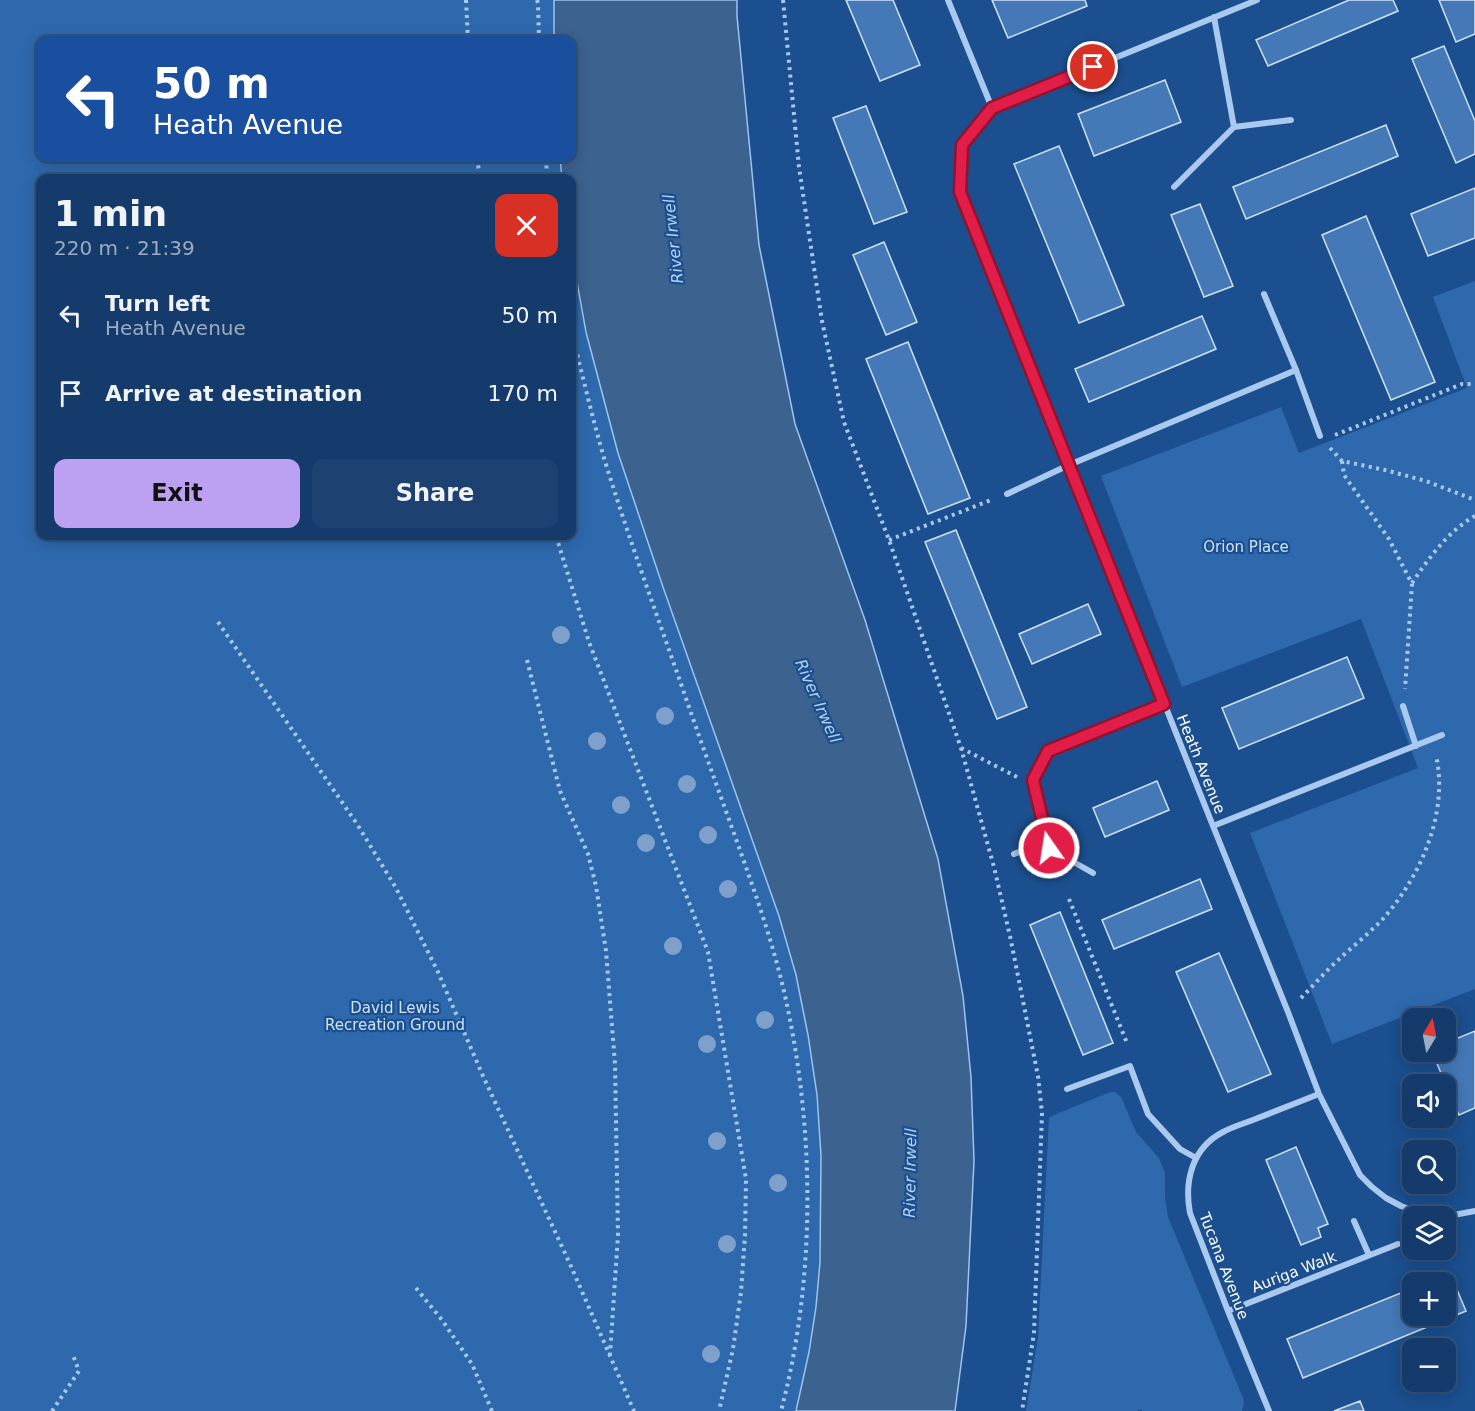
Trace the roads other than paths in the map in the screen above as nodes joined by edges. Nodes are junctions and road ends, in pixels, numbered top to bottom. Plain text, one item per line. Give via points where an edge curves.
1 (948, 0) edge
2 (1257, 0) edge
3 (1214, 17) junction
4 (992, 108) junction
5 (1291, 120) dead end
6 (1234, 127) junction
7 (1174, 187) dead end
8 (1264, 294) dead end
9 (1296, 370) junction
10 (1321, 438) road end
11 (1069, 465) junction
12 (1007, 494) road end
13 (1164, 704) junction
14 (1403, 706) road end
15 (1442, 735) dead end
16 (1416, 746) junction
17 (1213, 826) junction
18 (1047, 840) junction
19 (1014, 854) dead end
20 (1093, 873) dead end
21 (1067, 1089) dead end
22 (1319, 1095) junction
23 (1196, 1158) junction
24 (1475, 1211) edge
25 (1354, 1221) dead end
26 (1398, 1244) dead end
27 (1369, 1255) junction
28 (1228, 1311) junction
29 (1269, 1411) edge

1 - 4 street
2 - 3 street, Heath Avenue
3 - 4 street, Heath Avenue
3 - 6 street
4 - 11 street, Heath Avenue via 962,145 960,192
5 - 6 street
6 - 7 street
8 - 9 street
9 - 10 street
9 - 11 street
11 - 12 street
11 - 13 street, Heath Avenue
13 - 17 street, Heath Avenue
13 - 18 street via 1048,751 1033,780
14 - 16 street
15 - 16 street
16 - 17 street
17 - 22 street, Heath Avenue
18 - 19 street
18 - 20 street via 1049,848
21 - 23 street via 1130,1066 1148,1114 1180,1149
22 - 23 street, Tucana Avenue via 1221,1133
22 - 24 street, Heath Avenue via 1360,1175 1372,1188 1417,1212 1454,1215
23 - 28 street, Tucana Avenue via 1187,1199
25 - 27 street
26 - 27 street, Auriga Walk
27 - 28 street, Auriga Walk
28 - 29 street, Tucana Avenue

